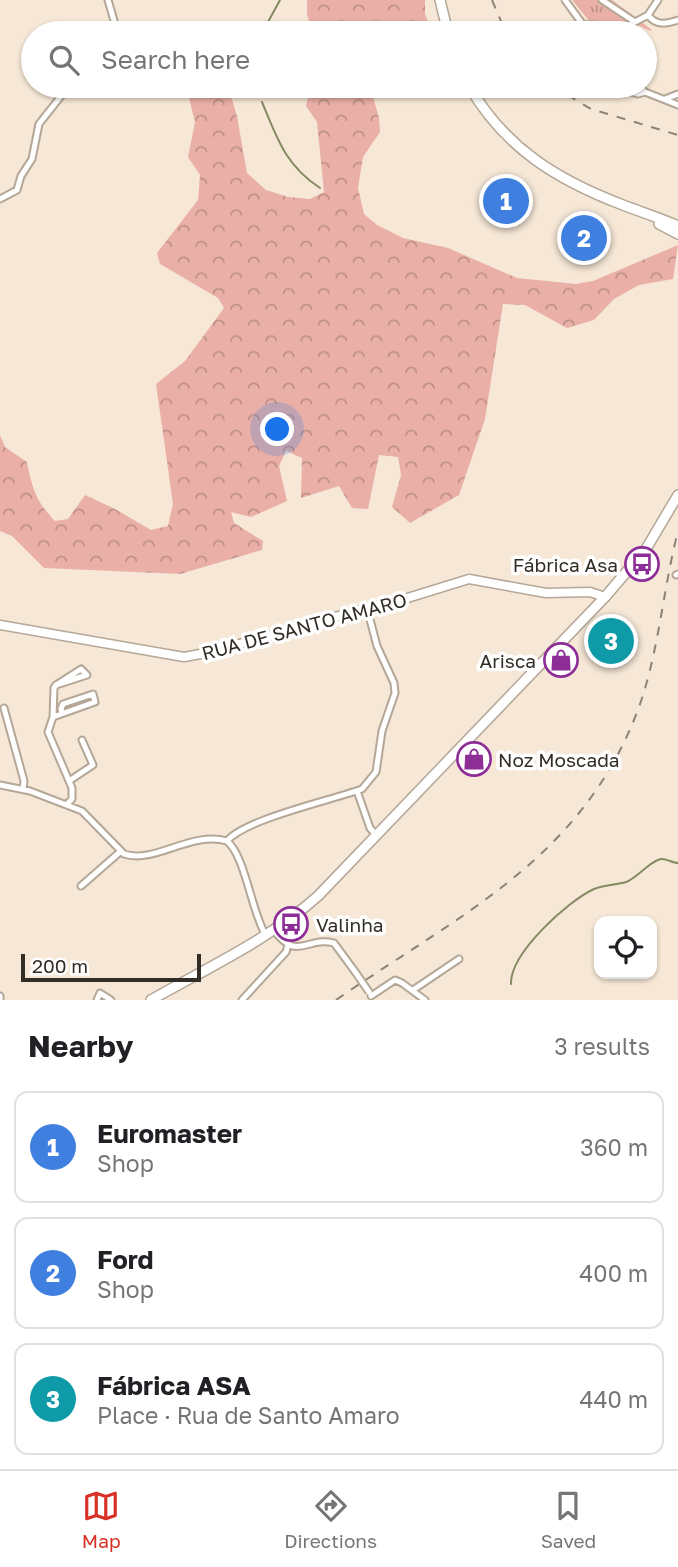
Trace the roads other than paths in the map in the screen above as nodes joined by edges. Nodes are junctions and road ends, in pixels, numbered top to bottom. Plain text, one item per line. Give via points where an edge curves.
1 (108, 0) edge
2 (440, 0) edge
3 (565, 0) edge
4 (602, 0) edge
5 (658, 0) edge
6 (648, 15) junction
7 (678, 19) edge
8 (114, 21) edge
9 (445, 21) edge
10 (579, 21) edge
11 (634, 21) edge
12 (637, 21) edge
13 (652, 21) edge
14 (657, 22) edge
15 (678, 94) edge
16 (657, 96) edge
17 (60, 98) edge
18 (477, 98) edge
19 (665, 99) junction
20 (678, 105) edge
21 (0, 200) edge
22 (633, 209) junction
23 (678, 226) edge
24 (678, 234) edge
25 (678, 495) edge
26 (606, 597) junction
27 (367, 608) junction
28 (0, 625) edge
29 (57, 685) junction
30 (4, 708) dead end
31 (62, 713) junction
32 (52, 717) junction
33 (82, 740) dead end
34 (69, 780) junction
35 (0, 785) edge
36 (23, 789) junction
37 (358, 791) junction
38 (67, 804) junction
39 (376, 835) junction
40 (227, 841) junction
41 (121, 851) junction
42 (81, 886) dead end
43 (269, 931) junction
44 (288, 945) junction
45 (459, 959) dead end
46 (413, 990) junction
47 (372, 996) edge
48 (97, 1000) edge
49 (111, 1000) edge
50 (151, 1000) edge
51 (242, 1000) edge
52 (425, 1000) edge

1 - 8 street
2 - 9 main road
3 - 10 street
4 - 11 street
5 - 6 street
6 - 12 street
6 - 13 street
7 - 14 street
15 - 19 street
16 - 19 street
17 - 21 street via 39,124 32,159 17,190
18 - 22 main road via 490,119 521,150 566,180
19 - 20 street
22 - 23 main road
22 - 24 main road
25 - 26 main road via 646,549
26 - 27 street, RUA DE SANTO AMARO via 590,592 528,591 468,579
26 - 39 main road
27 - 28 street, RUA DE SANTO AMARO via 184,657
27 - 37 street via 395,693 382,731 376,772
29 - 29 street via 77,678 87,675 81,669
29 - 32 street
30 - 36 street
31 - 31 street via 95,702 93,694 63,704
31 - 32 street
32 - 34 street via 48,732
33 - 34 street via 93,765
34 - 38 street via 73,794
35 - 36 street
36 - 38 street
37 - 39 street
37 - 40 street via 268,819
38 - 41 street via 89,817
39 - 43 main road via 318,896
40 - 41 street via 198,840 138,856
40 - 43 street via 236,852 254,912
41 - 42 street
43 - 44 street
43 - 50 main road
44 - 47 street, bridge via 334,943
44 - 51 street
45 - 46 street
46 - 47 street via 395,980
46 - 52 street
48 - 49 street via 100,993

